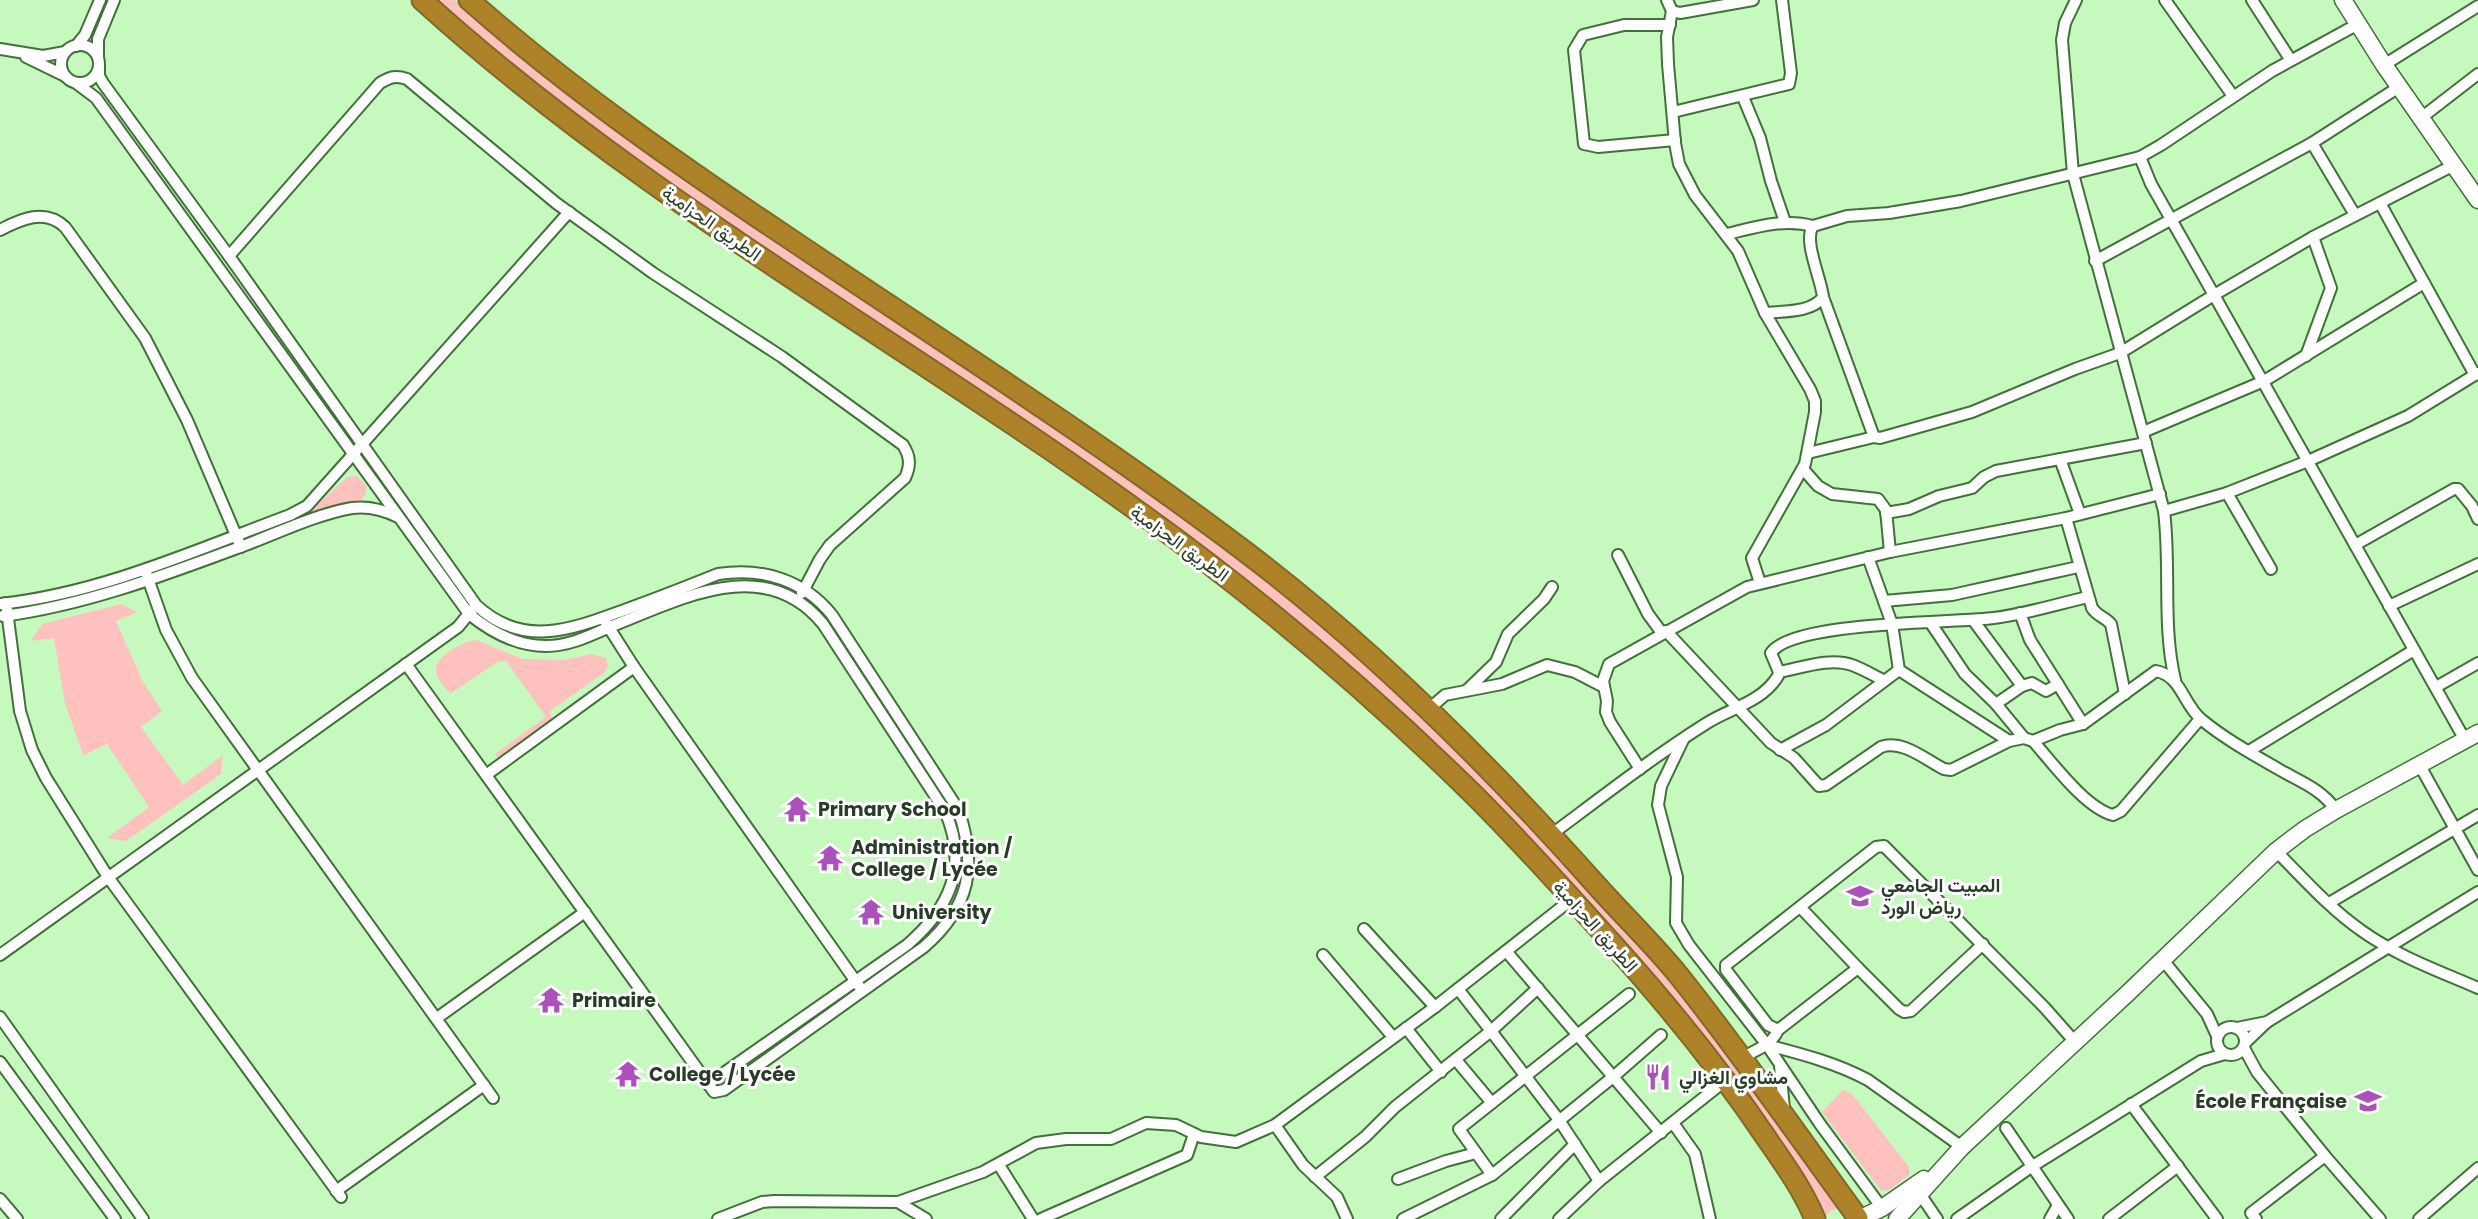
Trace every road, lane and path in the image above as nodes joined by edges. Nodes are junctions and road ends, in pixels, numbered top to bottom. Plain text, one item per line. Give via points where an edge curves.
1 (100, 0) edge
2 (114, 0) edge
3 (422, 0) edge
4 (468, 0) edge
5 (1753, 0) edge
6 (1782, 0) edge
7 (2076, 0) edge
8 (2165, 0) edge
9 (2252, 0) edge
10 (2343, 0) edge
11 (1670, 5) edge
12 (2478, 6) edge
13 (2357, 24) junction
14 (1670, 25) junction
15 (76, 46) junction
16 (0, 49) edge
17 (13, 52) junction
18 (65, 52) junction
19 (2290, 59) junction
20 (99, 62) junction
21 (2384, 65) junction
22 (2478, 74) edge
23 (71, 80) junction
24 (2399, 87) junction
25 (2233, 96) junction
26 (1743, 97) junction
27 (1673, 112) junction
28 (2421, 118) junction
29 (1675, 140) junction
30 (2312, 143) junction
31 (2140, 157) junction
32 (2454, 165) junction
33 (2073, 174) junction
34 (2478, 200) edge
35 (2380, 202) junction
36 (569, 212) junction
37 (2356, 215) junction
38 (2172, 219) junction
39 (1785, 222) junction
40 (1813, 226) junction
41 (0, 230) edge
42 (1727, 234) junction
43 (2313, 237) junction
44 (229, 256) junction
45 (2095, 261) junction
46 (2424, 283) junction
47 (2214, 295) junction
48 (1823, 297) junction
49 (1765, 313) junction
50 (2120, 353) junction
51 (2306, 356) junction
52 (2476, 374) edge
53 (2264, 381) junction
54 (1874, 437) junction
55 (2145, 438) junction
56 (357, 449) junction
57 (1808, 453) junction
58 (2060, 459) junction
59 (2308, 461) junction
60 (1803, 469) junction
61 (382, 474) junction
62 (380, 490) junction
63 (2227, 493) junction
64 (2160, 494) junction
65 (2475, 504) edge
66 (354, 508) junction
67 (2164, 511) junction
68 (1886, 513) junction
69 (2080, 514) junction
70 (2066, 517) junction
71 (400, 518) junction
72 (2478, 519) edge
73 (236, 535) junction
74 (2355, 545) junction
75 (241, 547) junction
76 (1891, 552) junction
77 (1618, 555) dead end
78 (1868, 557) junction
79 (2478, 564) edge
80 (2078, 567) junction
81 (2271, 569) dead end
82 (147, 575) junction
83 (1760, 583) junction
84 (1552, 587) dead end
85 (801, 595) junction
86 (2088, 597) junction
87 (1884, 601) junction
88 (3, 603) edge
89 (2389, 606) junction
90 (472, 610) junction
91 (2020, 613) junction
92 (4, 616) edge
93 (1973, 620) junction
94 (1930, 622) junction
95 (606, 623) junction
96 (1892, 624) junction
97 (1664, 632) junction
98 (2414, 650) junction
99 (2478, 663) edge
100 (406, 664) junction
101 (634, 667) junction
102 (1899, 670) junction
103 (1779, 672) junction
104 (1883, 680) junction
105 (2175, 680) junction
106 (2058, 684) junction
107 (2022, 686) junction
108 (1604, 687) junction
109 (2436, 687) junction
110 (1467, 690) junction
111 (2125, 694) junction
112 (1996, 704) junction
113 (1737, 707) junction
114 (1429, 709) junction
115 (2200, 719) junction
116 (2083, 724) junction
117 (2472, 737) edge
118 (1683, 739) junction
119 (2029, 740) junction
120 (2009, 741) junction
121 (1780, 750) junction
122 (2249, 751) junction
123 (2419, 764) junction
124 (1640, 768) junction
125 (259, 771) junction
126 (486, 775) junction
127 (2336, 810) junction
128 (2478, 815) edge
129 (2454, 828) junction
130 (1552, 834) junction
131 (2276, 851) junction
132 (2478, 870) edge
133 (108, 877) junction
134 (2478, 892) edge
135 (1572, 899) junction
136 (2329, 903) junction
137 (1801, 908) junction
138 (585, 912) junction
139 (1364, 929) dead end
140 (1983, 944) junction
141 (2388, 948) junction
142 (1506, 951) junction
143 (0, 955) edge
144 (1324, 955) dead end
145 (2162, 958) junction
146 (1858, 968) junction
147 (855, 980) junction
148 (1538, 988) junction
149 (2478, 988) edge
150 (1458, 989) junction
151 (862, 990) junction
152 (1629, 994) dead end
153 (1435, 1007) junction
154 (2207, 1014) junction
155 (0, 1017) edge
156 (437, 1018) junction
157 (2267, 1021) junction
158 (2232, 1027) junction
159 (1406, 1028) junction
160 (1778, 1030) junction
161 (1491, 1031) junction
162 (1577, 1035) junction
163 (1661, 1035) dead end
164 (1393, 1037) junction
165 (2217, 1040) junction
166 (2075, 1042) junction
167 (1767, 1045) junction
168 (2237, 1050) junction
169 (1743, 1057) junction
170 (1456, 1060) junction
171 (2201, 1061) junction
172 (0, 1062) edge
173 (1780, 1065) junction
174 (1441, 1072) junction
175 (1526, 1077) junction
176 (1613, 1077) junction
177 (1726, 1080) junction
178 (708, 1084) junction
179 (484, 1085) junction
180 (493, 1098) dead end
181 (1492, 1103) junction
182 (2131, 1104) junction
183 (1784, 1115) junction
184 (1559, 1121) junction
185 (1673, 1123) junction
186 (1275, 1125) junction
187 (2006, 1128) dead end
188 (1661, 1133) junction
189 (1194, 1134) junction
190 (1576, 1144) junction
191 (1962, 1147) junction
192 (1476, 1153) junction
193 (2325, 1156) junction
194 (999, 1165) junction
195 (1943, 1166) junction
196 (2178, 1166) junction
197 (2031, 1167) junction
198 (2478, 1168) edge
199 (1492, 1175) junction
200 (1315, 1177) junction
201 (1398, 1179) dead end
202 (1599, 1181) junction
203 (1920, 1194) junction
204 (0, 1199) edge
205 (898, 1202) junction
206 (2058, 1205) junction
207 (1882, 1208) junction
208 (2250, 1217) edge
209 (1857, 1218) edge
210 (17, 1219) edge
211 (115, 1219) edge
212 (143, 1219) edge
213 (718, 1219) edge
214 (926, 1219) edge
215 (1033, 1219) edge
216 (1041, 1219) edge
217 (1347, 1219) edge
218 (1403, 1219) edge
219 (1501, 1219) edge
220 (1559, 1219) edge
221 (1710, 1219) edge
222 (1815, 1219) edge
223 (1897, 1219) edge
224 (1937, 1219) edge
225 (1957, 1219) edge
226 (2050, 1219) edge
227 (2068, 1219) edge
228 (2109, 1219) edge
229 (2217, 1219) edge
230 (2380, 1219) edge
231 (2419, 1219) edge

1 - 15 street
2 - 20 street via 98,39
3 - 135 highway, الطريق الحزامية via 576,128 1136,510 1258,600 1471,791
4 - 114 highway, الطريق الحزامية via 692,174 1241,548
5 - 11 street via 1680,13
6 - 26 street via 1789,83
7 - 33 street via 2062,40
8 - 25 street
9 - 19 street
10 - 13 main road
11 - 14 street
12 - 21 street
13 - 19 street
13 - 21 main road
14 - 27 street
14 - 29 street via 1624,25 1583,35 1573,50 1584,144 1598,147
15 - 18 street
15 - 20 street via 89,47
16 - 17 street
17 - 18 street via 43,56
17 - 23 street
18 - 23 street via 61,68
19 - 25 street
20 - 23 street via 97,73 88,82
20 - 44 street via 103,83
21 - 24 main road
22 - 28 street
23 - 56 street via 96,99
24 - 28 main road
24 - 30 street
25 - 31 street
26 - 27 street
26 - 39 street
27 - 29 street
28 - 32 main road
29 - 42 street via 1686,181
30 - 37 street
30 - 38 street
31 - 33 street
31 - 38 street
32 - 34 main road
32 - 35 street
33 - 40 street via 1961,201 1847,216
33 - 45 street
35 - 37 street
35 - 46 street
36 - 44 street via 407,79 390,77
36 - 56 street
36 - 85 street via 782,357 902,444 908,453 905,478 830,545
37 - 43 street
38 - 45 street
38 - 47 street
39 - 40 street
39 - 42 street
40 - 48 street via 1808,239
41 - 73 street via 36,217 51,218 65,228 145,338 187,419
42 - 49 street
43 - 47 street
43 - 51 street via 2331,288
44 - 56 street
45 - 50 street
46 - 51 street
46 - 52 street
47 - 50 street
47 - 53 street
48 - 49 street via 1808,308
48 - 54 street
49 - 57 street via 1813,395
50 - 54 street via 1972,412
50 - 55 street
51 - 53 street
52 - 59 street via 2408,416
53 - 55 street
53 - 59 street
54 - 57 street
55 - 58 street
55 - 64 street
56 - 61 street
56 - 62 street
56 - 73 street via 307,506
57 - 60 street
58 - 68 street via 1989,474 1972,488
58 - 69 street
59 - 63 street
59 - 74 street
60 - 68 street via 1824,490 1873,498
60 - 83 street via 1752,558
61 - 62 street
61 - 90 street
62 - 66 street
62 - 71 street
63 - 67 street
63 - 81 street
64 - 67 street
64 - 69 street
65 - 72 street
65 - 74 street via 2454,489
66 - 71 street via 377,509
66 - 75 street
67 - 105 street via 2168,652
68 - 76 street
69 - 70 street
70 - 76 street
70 - 80 street
71 - 90 street
73 - 75 street
73 - 82 street
74 - 89 street
75 - 82 street
76 - 78 street
77 - 97 street via 1648,614
78 - 83 street
78 - 87 street
79 - 89 street
80 - 86 street
80 - 87 street via 1952,595
82 - 88 street
82 - 92 street via 88,599
82 - 125 street via 182,661
83 - 97 street
84 - 110 street via 1508,634 1496,662
85 - 95 street via 769,574 718,574
85 - 147 street via 945,811 955,841 953,878 938,915 908,945
85 - 151 street via 823,604 832,615 958,809 966,837 967,876 956,913 924,947
86 - 91 street
86 - 111 street via 2097,615 2111,624
87 - 96 street
88 - 92 street
89 - 98 street
90 - 95 street via 528,631
90 - 100 street via 458,627
91 - 93 street
91 - 106 street via 2030,640
92 - 133 street via 20,711 32,750
93 - 94 street
93 - 107 street
94 - 96 street
94 - 112 street via 1965,674
95 - 101 street
96 - 102 street
96 - 103 street via 1803,635 1781,643 1771,653
97 - 108 street via 1609,664
97 - 113 street
98 - 109 street
98 - 122 street
99 - 109 street
100 - 125 street
100 - 126 street
101 - 126 street
101 - 147 street
102 - 104 street
102 - 120 street
103 - 104 street via 1843,663
103 - 113 street via 1757,697
104 - 121 street via 1826,725
105 - 111 street via 2156,671
105 - 115 street
106 - 107 street via 2046,691 2032,682
106 - 116 street
107 - 112 street
108 - 110 street via 1575,672 1547,665 1502,684
108 - 124 street via 1609,723
109 - 117 street
110 - 114 street via 1445,695
111 - 116 street
112 - 119 street
113 - 118 street
113 - 121 street
114 - 130 highway, الطريق الحزامية
115 - 119 street via 2113,815 2076,789
115 - 122 street
116 - 119 street
117 - 123 main road
118 - 124 street
118 - 167 street via 1661,786 1658,806 1677,877 1676,923
119 - 120 street
120 - 121 street via 1951,770 1899,745 1885,745 1821,786
122 - 127 street via 2319,790
123 - 127 main road
123 - 129 street
124 - 130 street
125 - 133 street
125 - 156 street
126 - 138 street
127 - 131 main road
128 - 129 street
129 - 132 street
129 - 136 street
130 - 169 highway, الطريق الحزامية via 1676,972
131 - 136 street
131 - 145 main road
133 - 143 street
133 - 179 street via 338,1194
134 - 141 street
135 - 142 street
135 - 177 highway, الطريق الحزامية
136 - 141 street
137 - 140 street via 1876,847 1884,846
137 - 146 street
137 - 160 street via 1725,968 1769,1025
138 - 156 street
138 - 178 street
139 - 153 street
140 - 146 street via 1911,1011 1899,1009
140 - 166 street
141 - 149 street
141 - 157 street
142 - 148 street
142 - 150 street
144 - 164 street
145 - 154 street
145 - 166 main road
146 - 160 street
147 - 151 street
147 - 178 street
148 - 161 street
148 - 162 street
150 - 153 street
150 - 161 street
151 - 178 street via 724,1090 714,1092
152 - 162 street
153 - 159 street
154 - 158 street
154 - 165 street
155 - 212 street
156 - 179 street
157 - 158 street
157 - 168 street
158 - 165 street via 2219,1032
158 - 168 street via 2244,1034
159 - 164 street
159 - 174 street
160 - 167 street
161 - 170 street
161 - 175 street
162 - 175 street
162 - 176 street
163 - 176 street
164 - 186 street
165 - 168 street
165 - 171 street
166 - 191 main road
167 - 169 street
167 - 173 street
167 - 191 street via 1830,1062 1860,1076
168 - 171 street
168 - 193 street
169 - 183 highway, الطريق الحزامية
170 - 174 street
170 - 181 street
171 - 182 street
172 - 211 street
173 - 183 street
173 - 207 street
174 - 200 street
175 - 181 street
175 - 184 street
176 - 184 street
176 - 188 street
177 - 185 street
177 - 222 highway, الطريق الحزامية via 1800,1187
179 - 180 street
181 - 192 street via 1459,1129
182 - 196 street
182 - 197 street
183 - 209 highway, الطريق الحزامية
184 - 190 street
184 - 199 street
185 - 188 street
185 - 221 street via 1695,1154
186 - 189 street via 1236,1142
186 - 200 street
187 - 197 street
188 - 202 street
189 - 194 street via 1176,1125 1146,1123 1111,1139 1036,1143
189 - 216 street via 1187,1155
190 - 202 street
190 - 219 street
191 - 195 main road
192 - 199 street
192 - 201 street
193 - 208 street
193 - 230 street
194 - 205 street
194 - 215 street
195 - 203 main road
195 - 207 main road
196 - 228 street
196 - 229 street
197 - 206 street
197 - 225 street
198 - 231 street
199 - 218 street
200 - 217 street via 1336,1197
202 - 220 street
203 - 223 main road
203 - 224 street
204 - 210 street
205 - 213 street via 762,1202
205 - 214 street
206 - 226 street
206 - 227 street
207 - 209 main road

